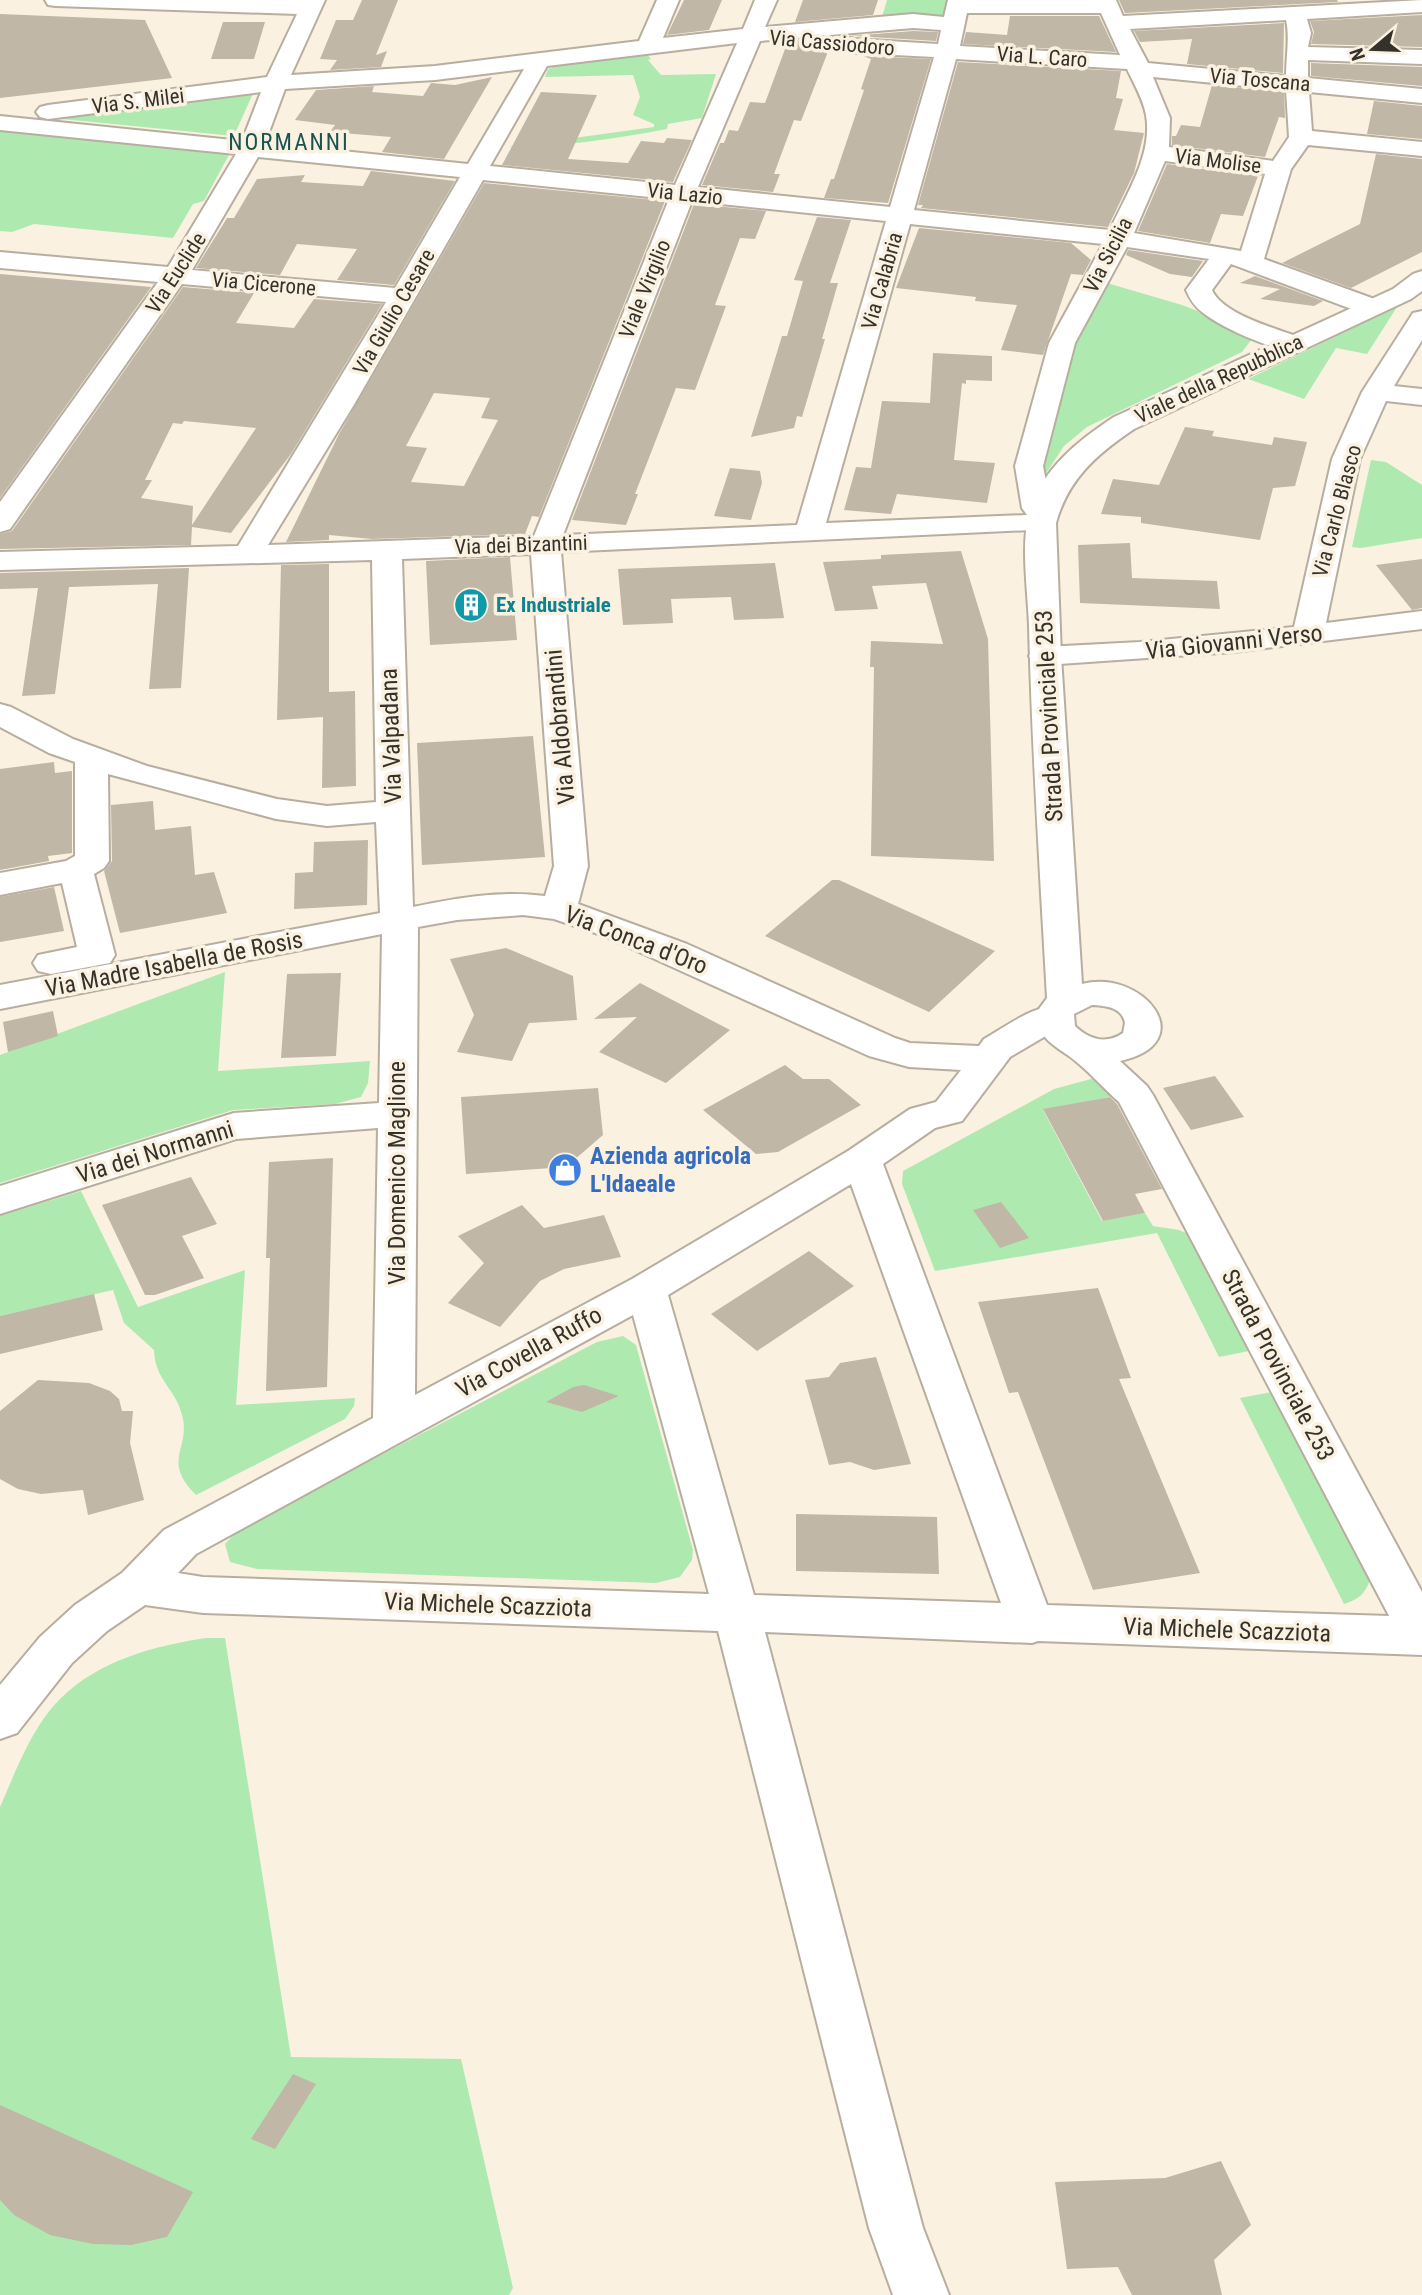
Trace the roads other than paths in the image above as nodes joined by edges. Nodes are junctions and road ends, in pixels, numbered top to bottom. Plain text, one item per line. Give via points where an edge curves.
1 (56, 0) edge
2 (668, 0) edge
3 (766, 0) edge
4 (312, 4) edge
5 (1408, 4) edge
6 (1348, 5) edge
7 (1295, 14) junction
8 (956, 15) edge
9 (1109, 21) edge
10 (979, 29) dead end
11 (752, 36) junction
12 (648, 47) junction
13 (947, 51) junction
14 (1298, 53) junction
15 (1422, 57) edge
16 (536, 66) dead end
17 (1138, 66) junction
18 (276, 83) junction
19 (1297, 83) junction
20 (1422, 96) edge
21 (0, 121) edge
22 (1301, 137) junction
23 (251, 148) junction
24 (1422, 149) edge
25 (1157, 153) junction
26 (1279, 169) junction
27 (475, 172) junction
28 (683, 194) junction
29 (900, 217) junction
30 (1119, 238) junction
31 (164, 250) dead end
32 (192, 252) junction
33 (1226, 254) junction
34 (0, 260) edge
35 (1251, 261) junction
36 (176, 276) junction
37 (1412, 287) edge
38 (403, 296) junction
39 (1371, 307) junction
40 (1422, 320) edge
41 (1293, 344) junction
42 (1376, 392) junction
43 (1422, 397) edge
44 (1039, 511) junction
45 (0, 523) edge
46 (809, 533) junction
47 (545, 544) junction
48 (387, 551) junction
49 (248, 554) junction
50 (0, 561) edge
51 (1422, 620) edge
52 (1308, 635) junction
53 (1045, 656) junction
54 (0, 714) edge
55 (91, 758) junction
56 (394, 811) junction
57 (76, 870) junction
58 (0, 884) edge
59 (559, 909) junction
60 (400, 921) junction
61 (1061, 922) junction
62 (348, 931) joint
63 (0, 972) edge
64 (1106, 994) junction
65 (0, 997) edge
66 (1068, 1027) junction
67 (1139, 1040) junction
68 (993, 1053) junction
69 (909, 1055) junction
70 (1134, 1095) junction
71 (397, 1114) junction
72 (923, 1118) junction
73 (862, 1160) junction
74 (0, 1200) edge
75 (646, 1289) junction
76 (394, 1426) junction
77 (138, 1586) junction
78 (737, 1614) junction
79 (1032, 1625) junction
80 (1422, 1636) edge
81 (0, 1719) edge
82 (921, 2295) edge

1 - 4 street
2 - 12 street
3 - 11 street, Viale Virgilio
4 - 18 street, Via Euclide
5 - 6 street, Via Cassiodoro
6 - 7 street, Via Cassiodoro
7 - 9 street, Via Cassiodoro
7 - 14 street via 1300,33
8 - 9 street, Via Cassiodoro
8 - 10 street
8 - 11 street, Via Cassiodoro
8 - 13 street, Via Calabria
9 - 17 street, Via Sicilia
11 - 12 street, Via S. Milei
11 - 13 street, Via Cassiodoro
11 - 28 street, Viale Virgilio
12 - 18 street, Via S. Milei via 435,73
13 - 17 street, Via L. Caro
13 - 29 street, Via Calabria
14 - 15 street
14 - 19 street
16 - 27 street, Via Giulio Cesare
17 - 19 street, Via Toscana
17 - 25 street, Via Sicilia via 1158,118
18 - 21 street, Via S. Milei
18 - 23 street, Via Euclide
19 - 20 street, Via Toscana
19 - 22 street
21 - 23 street, Via Lazio
22 - 24 street
22 - 26 street
23 - 27 street, Via Lazio
23 - 32 street, Via Euclide
25 - 26 street, Via Molise
25 - 30 street, Via Sicilia
26 - 35 street
27 - 28 street, Via Lazio
27 - 38 street, Via Giulio Cesare
28 - 29 street, Via Lazio
28 - 47 street, Viale Virgilio
29 - 30 street, Via Lazio
29 - 46 street, Via Calabria
30 - 33 street, Via Lazio
30 - 44 street, Via Sicilia via 1062,343 1029,466
31 - 32 street
32 - 36 street, Via Euclide
33 - 35 street, Via Lazio
33 - 41 street via 1199,290 1204,302
34 - 36 street, Via Cicerone
35 - 39 street, Via Lazio
36 - 38 street, Via Cicerone
36 - 45 street, Via Euclide
37 - 39 street, Viale della Repubblica
37 - 40 street
38 - 49 street, Via Giulio Cesare
39 - 41 street, Viale della Repubblica
40 - 42 street, Via Carlo Blasco
41 - 44 street, Viale della Repubblica via 1124,423 1092,443 1072,461
42 - 43 street
42 - 52 street, Via Carlo Blasco via 1346,459
44 - 46 street, Via dei Bizantini via 1002,524
44 - 53 street, Strada Provinciale 253
46 - 47 street, Via dei Bizantini
47 - 48 street, Via dei Bizantini
47 - 59 street, Via Aldobrandini via 571,866
48 - 49 street, Via dei Bizantini
48 - 56 street, Via Valpadana
49 - 50 street, Via dei Bizantini
51 - 52 street, Via Giovanni Verso
52 - 53 street, Via Giovanni Verso via 1119,654
53 - 61 street, Strada Provinciale 253
54 - 55 street
55 - 56 street via 293,813 327,817
55 - 57 street via 92,862
56 - 60 street, Via Valpadana via 395,906
57 - 58 street
57 - 63 street via 97,955
59 - 60 street, Via Conca d'Oro via 489,905
59 - 69 street, Via Conca d'Oro via 616,928
60 - 62 street, Via Conca d'Oro
60 - 71 street, Via Domenico Maglione
61 - 64 street, Strada Provinciale 253
61 - 66 street, Strada Provinciale 253
62 - 65 street, Via Madre Isabella de Rosis
64 - 66 street via 1091,992
64 - 67 street via 1120,997 1140,1012 1144,1031
66 - 67 street via 1115,1051
66 - 68 street via 1048,1048
66 - 70 street, Strada Provinciale 253
67 - 70 street
68 - 69 street
68 - 72 street, Via Covella Ruffo via 949,1112
69 - 72 street via 929,1089
70 - 80 street, Strada Provinciale 253
71 - 74 street, Via dei Normanni via 234,1126
71 - 76 street, Via Domenico Maglione
72 - 73 street, Via Covella Ruffo
73 - 75 street, Via Covella Ruffo
73 - 79 street
75 - 76 street, Via Covella Ruffo
75 - 78 street
76 - 77 street, Via Covella Ruffo via 180,1542
77 - 78 street, Via Michele Scazziota via 203,1595
77 - 81 street via 91,1618 56,1650
78 - 79 street, Via Michele Scazziota
78 - 82 street via 896,2228
79 - 80 street, Via Michele Scazziota

